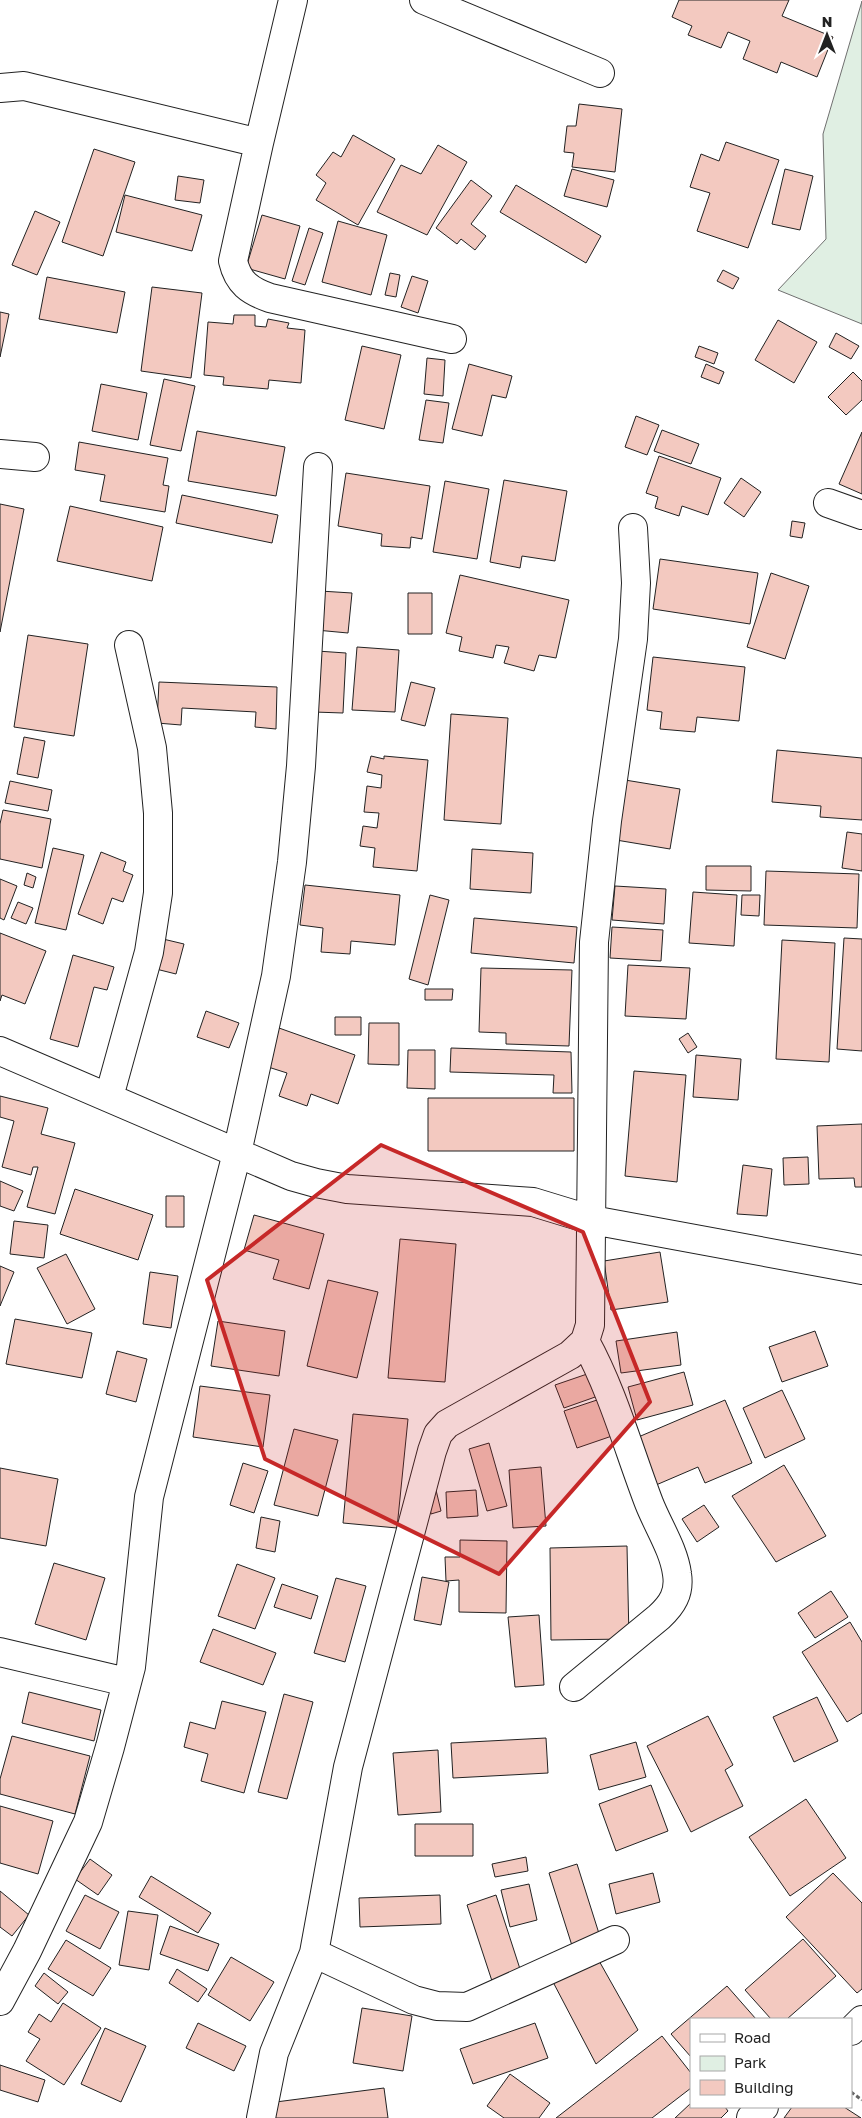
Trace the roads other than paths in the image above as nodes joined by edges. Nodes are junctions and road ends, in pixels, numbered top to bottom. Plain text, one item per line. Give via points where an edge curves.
1 (293, 0) edge
2 (424, 0) edge
3 (600, 73) dead end
4 (0, 88) edge
5 (259, 143) junction
6 (452, 338) dead end
7 (0, 454) edge
8 (34, 457) dead end
9 (318, 467) dead end
10 (828, 503) dead end
11 (862, 515) edge
12 (633, 528) dead end
13 (129, 645) dead end
14 (0, 1051) edge
15 (109, 1097) junction
16 (237, 1153) junction
17 (592, 1220) junction
18 (862, 1270) edge
19 (585, 1340) junction
20 (0, 1652) edge
21 (126, 1682) junction
22 (574, 1687) dead end
23 (615, 1940) dead end
24 (314, 1953) junction
25 (0, 2001) edge
26 (862, 2020) edge
27 (852, 2029) edge
28 (763, 2108) edge
29 (261, 2118) edge
30 (751, 2118) edge

1 - 5 street
2 - 3 street
4 - 5 street via 24,86
5 - 6 street via 234,261 237,276 245,286 270,298
7 - 8 street
9 - 16 street via 302,766 292,862 276,976
10 - 11 street
12 - 17 street via 636,583 632,639 594,942
13 - 15 street via 152,748 158,814 158,893 149,952
14 - 15 street
15 - 16 street
16 - 17 street via 316,1184 533,1202
16 - 21 street via 149,1497 131,1667
17 - 18 street
17 - 19 street via 590,1325
19 - 22 street via 612,1397 637,1472 672,1557 677,1590 671,1605 659,1617
19 - 24 street via 570,1355 447,1424 438,1434 348,1766
20 - 21 street
21 - 25 street via 88,1822
23 - 24 street via 467,2007 437,2006 414,2000
24 - 29 street via 274,2053
26 - 27 street
28 - 30 street

